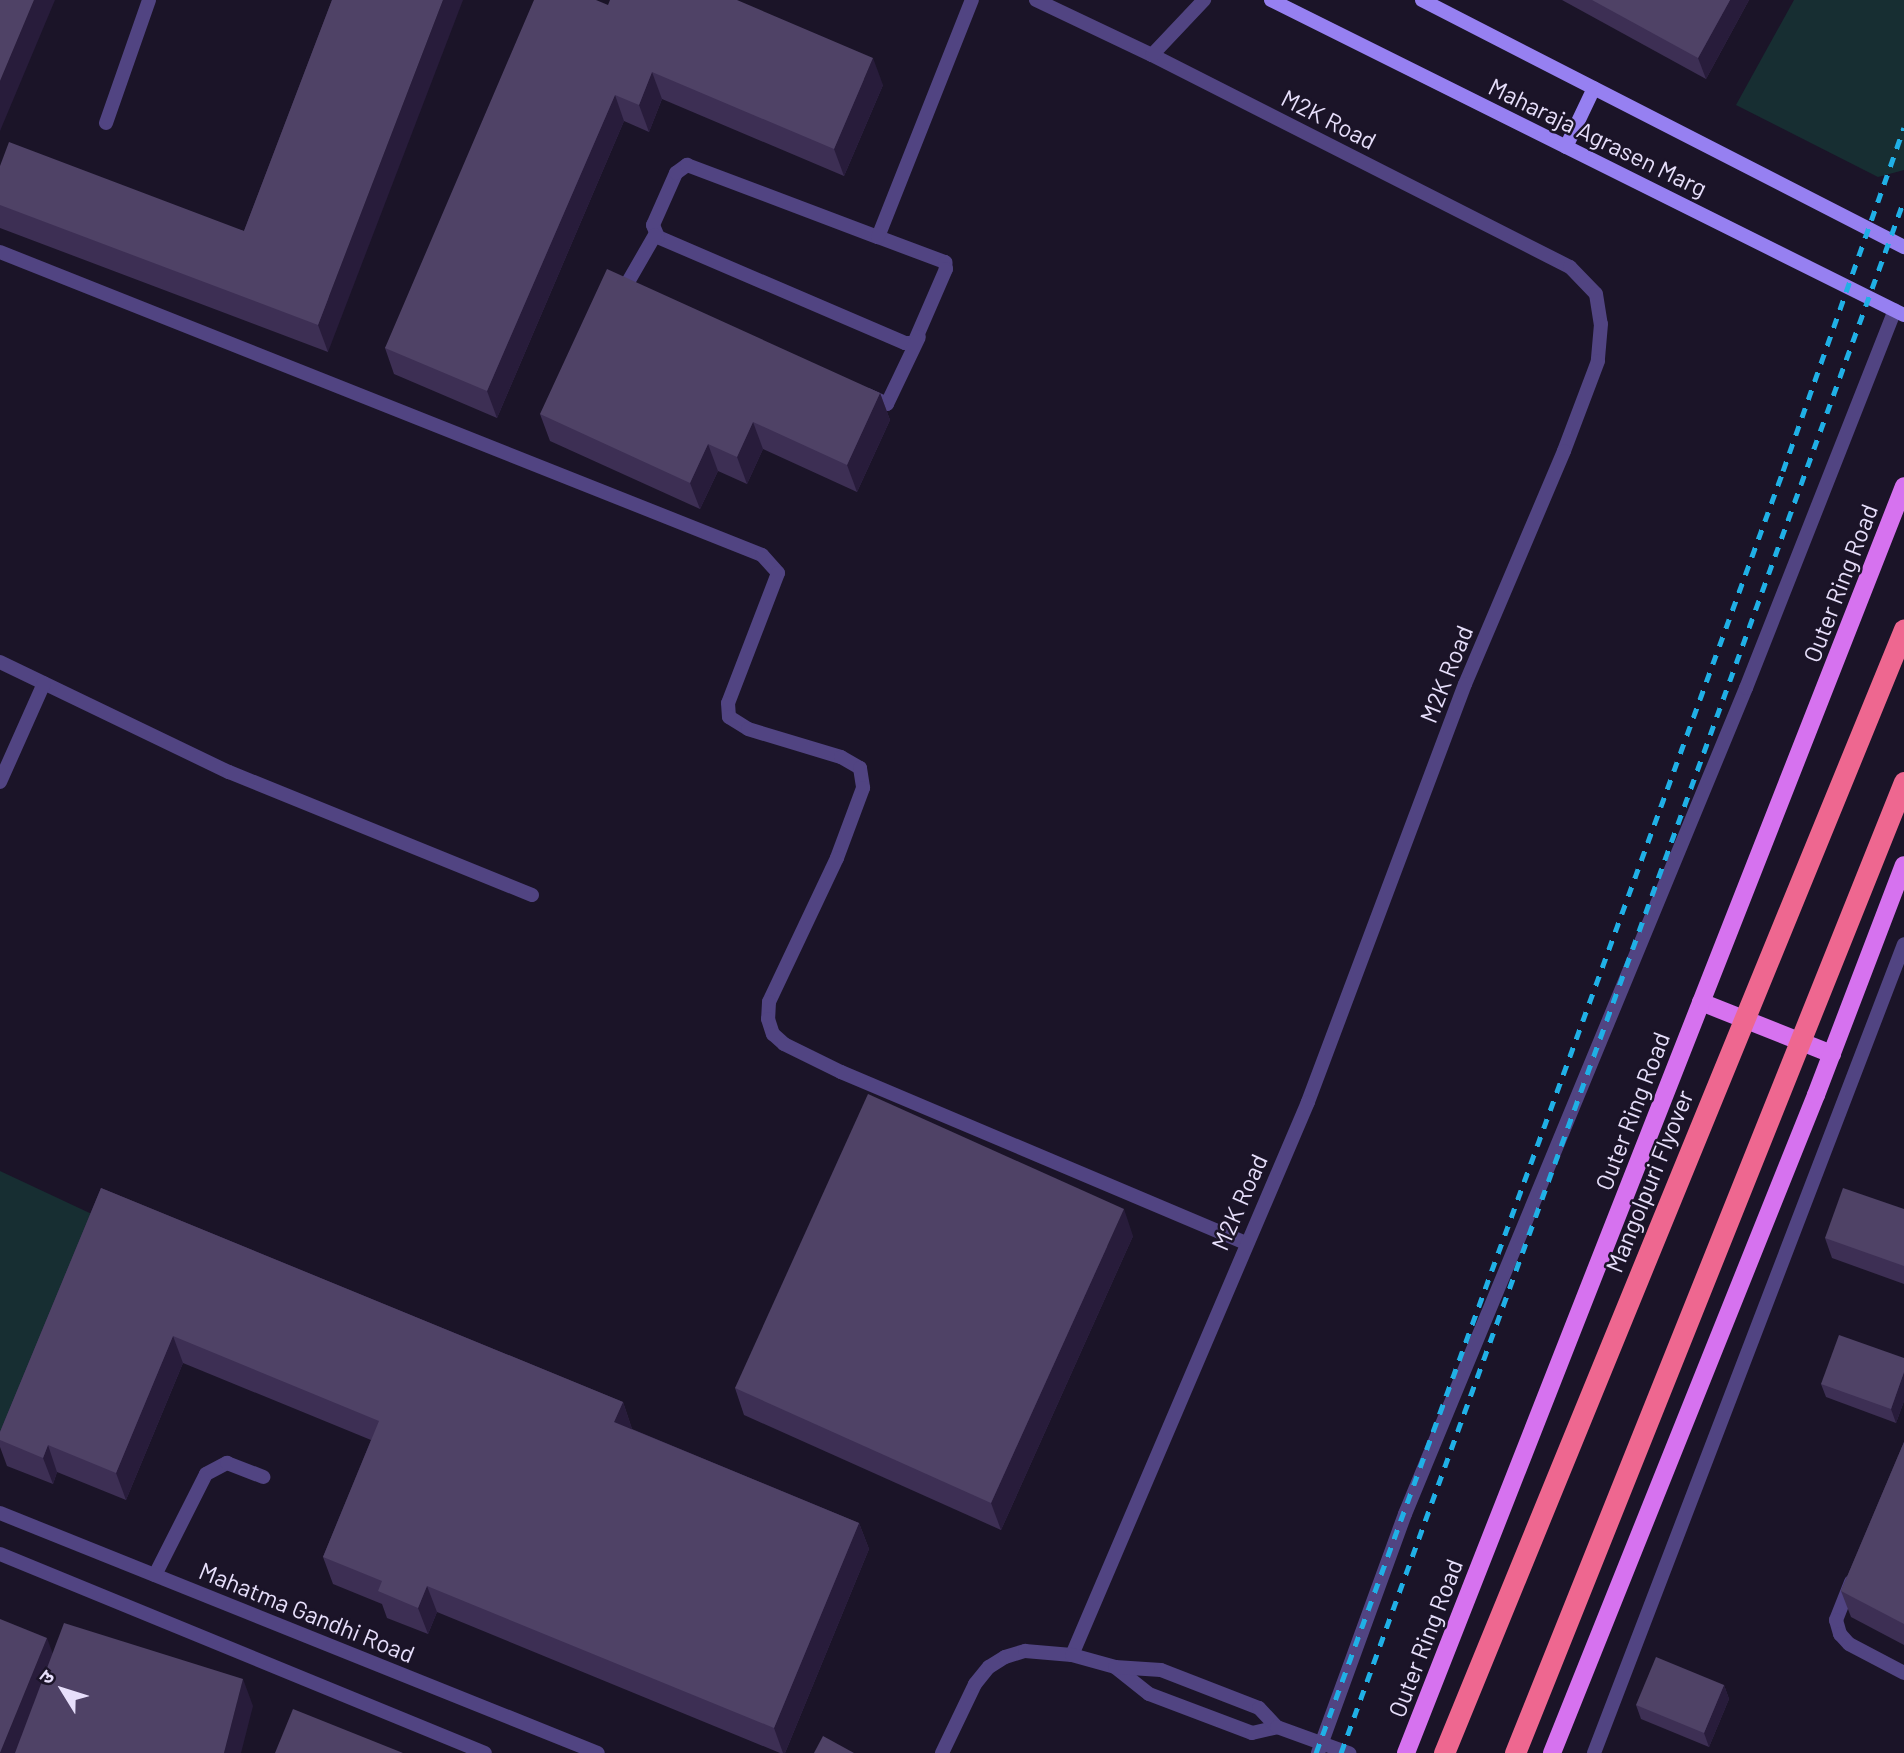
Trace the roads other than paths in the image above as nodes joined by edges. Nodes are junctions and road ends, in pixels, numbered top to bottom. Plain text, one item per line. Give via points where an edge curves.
1 (149, 0) edge
2 (972, 0) edge
3 (1036, 0) edge
4 (1204, 0) edge
5 (1271, 0) edge
6 (1422, 0) edge
7 (1152, 55) junction
8 (1594, 88) junction
9 (106, 123) dead end
10 (1566, 147) junction
11 (655, 235) junction
12 (878, 237) junction
13 (1904, 247) edge
14 (0, 252) edge
15 (649, 300) edge
16 (1899, 313) edge
17 (919, 337) junction
18 (850, 387) edge
19 (1904, 486) edge
20 (1904, 629) edge
21 (0, 662) edge
22 (44, 683) junction
23 (0, 782) edge
24 (1904, 782) edge
25 (1904, 865) edge
26 (532, 895) dead end
27 (1904, 944) edge
28 (1701, 1002) junction
29 (1832, 1054) junction
30 (1246, 1243) junction
31 (263, 1477) dead end
32 (0, 1513) edge
33 (0, 1554) edge
34 (1856, 1571) edge
35 (155, 1575) junction
36 (1072, 1655) junction
37 (1115, 1667) junction
38 (1904, 1673) edge
39 (1277, 1727) junction
40 (1319, 1748) edge
41 (485, 1753) edge
42 (598, 1753) edge
43 (942, 1753) edge
44 (1349, 1753) edge
45 (1406, 1753) edge
46 (1444, 1753) edge
47 (1515, 1753) edge
48 (1552, 1753) edge
49 (1594, 1753) edge

1 - 9 street
2 - 12 street
3 - 7 street, M2K Road
4 - 7 street
5 - 10 street, Maharaja Agrasen Marg
6 - 8 street, Maharaja Agrasen Marg
7 - 30 street, M2K Road via 1570,267 1596,294 1601,324 1598,361 1564,451 1465,684 1308,1102
8 - 10 street
8 - 13 street, Maharaja Agrasen Marg
10 - 16 street, Maharaja Agrasen Marg
11 - 12 street via 653,225 676,173 687,165
11 - 15 street via 624,289
11 - 17 street via 905,343 914,343
12 - 17 street via 945,262
14 - 30 street via 762,555 778,573 728,703 729,717 748,729 841,757 860,768 863,788 837,858 768,1002 773,1034 841,1072
16 - 40 street via 1405,1514
17 - 18 street via 887,404
19 - 28 main road, Outer Ring Road
20 - 46 highway, Mangolpuri Flyover, bridge
21 - 22 street
22 - 23 street
22 - 26 street via 229,772
24 - 47 highway, bridge
25 - 29 main road
27 - 49 street
28 - 29 main road
28 - 45 main road, Outer Ring Road
29 - 48 main road
30 - 36 street, M2K Road
31 - 35 street via 226,1463 206,1474
32 - 35 street, Mahatma Gandhi Road
33 - 41 street
34 - 38 street via 1836,1620 1840,1634 1849,1644
35 - 42 street, Mahatma Gandhi Road
36 - 37 street
36 - 43 street via 1025,1651 989,1667 975,1684
37 - 39 street via 1161,1670 1259,1708
37 - 39 street via 1149,1694 1252,1733
39 - 40 street
40 - 44 street

